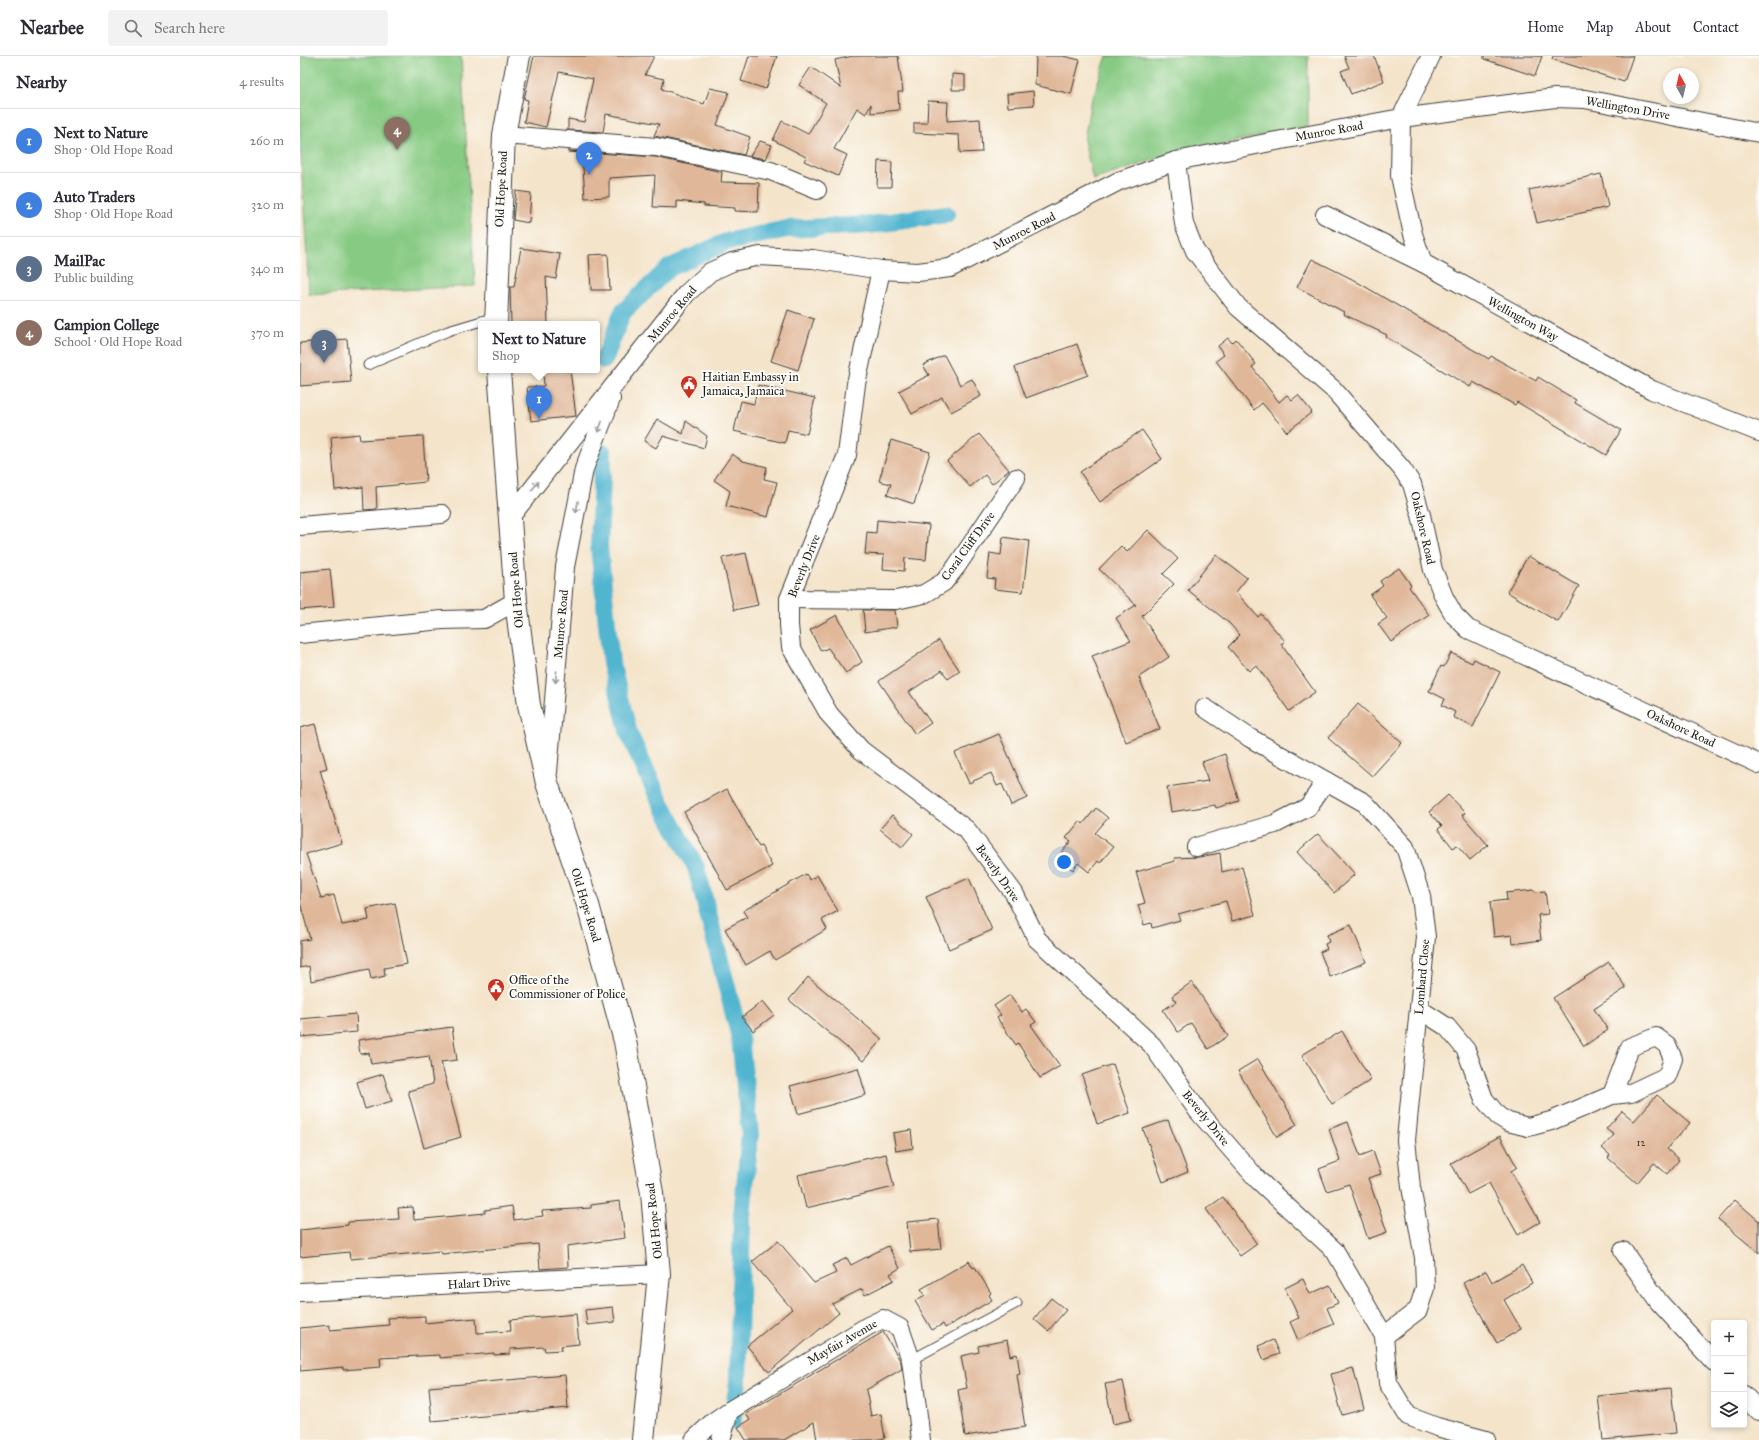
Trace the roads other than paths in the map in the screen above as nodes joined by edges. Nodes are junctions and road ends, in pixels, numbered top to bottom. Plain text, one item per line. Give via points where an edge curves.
1 (519, 56) edge
2 (1431, 56) edge
3 (1401, 118) junction
4 (1759, 133) edge
5 (504, 135) junction
6 (1176, 161) junction
7 (817, 190) dead end
8 (1325, 215) dead end
9 (1423, 263) junction
10 (881, 270) junction
11 (496, 321) edge
12 (478, 325) edge
13 (368, 365) dead end
14 (499, 373) edge
15 (619, 377) junction
16 (1759, 432) edge
17 (1016, 478) dead end
18 (442, 514) dead end
19 (511, 516) junction
20 (300, 526) edge
21 (789, 599) junction
22 (516, 601) junction
23 (300, 634) edge
24 (1205, 708) dead end
25 (1759, 764) edge
26 (1326, 781) junction
27 (547, 783) junction
28 (1196, 847) dead end
29 (1419, 1009) junction
30 (1612, 1095) dead end
31 (1623, 1251) dead end
32 (659, 1274) junction
33 (300, 1292) edge
34 (1017, 1303) dead end
35 (1384, 1336) junction
36 (1711, 1359) edge
37 (911, 1360) junction
38 (1747, 1398) edge
39 (729, 1411) junction
40 (1759, 1411) edge
41 (1436, 1433) edge
42 (643, 1440) edge
43 (694, 1440) edge
44 (721, 1440) edge
45 (921, 1440) edge
46 (1486, 1440) edge

1 - 5 main road, Old Hope Road
2 - 3 street
3 - 4 street, Wellington Drive via 1555,98 1585,100
3 - 6 street, Munroe Road
3 - 9 street via 1400,176 1413,234
5 - 7 street via 656,147 771,171
5 - 11 main road, Old Hope Road
6 - 10 street, Munroe Road via 1119,181 950,268 918,272
6 - 25 street, Oakshore Road via 1184,224 1195,251 1238,307 1334,390 1412,484 1433,570 1454,615 1468,629
8 - 9 street, Wellington Way
9 - 16 street, Wellington Way via 1652,390
10 - 15 street, Munroe Road via 813,259 760,256 732,262 710,272 686,294
10 - 21 street, Beverly Drive via 856,384 847,455
12 - 13 lane via 448,331
14 - 19 main road, Old Hope Road
19 -> 15 street, Munroe Road
15 -> 27 street, Munroe Road via 584,469 565,567
17 - 21 street, Coral Cliff Drive via 956,567 944,582 924,594 896,600
18 - 20 street
19 - 22 main road, Old Hope Road
21 - 35 street, Beverly Drive via 791,647 829,714 861,750 967,830 1014,893 1037,939 1152,1046 1198,1110 1258,1180 1335,1251
22 - 23 street via 484,619 442,620
22 - 27 main road, Old Hope Road via 529,705
24 - 26 street, Lombard Close via 1250,738
26 - 28 street via 1308,807 1275,824
26 - 29 street, Lombard Close via 1365,803 1405,847 1421,896 1426,937
27 - 32 main road, Old Hope Road via 588,905 625,1041 652,1193
29 - 30 street via 1447,1028 1466,1050 1484,1100 1498,1116 1508,1122 1528,1127 1551,1121
29 - 35 street, Lombard Close via 1406,1140 1411,1187 1424,1258 1425,1288 1418,1310
31 - 36 street via 1658,1302
32 - 33 street, Halart Drive
32 - 42 main road, Old Hope Road
34 - 37 lane
35 - 41 street, Beverly Drive via 1388,1383 1408,1416
37 - 39 street, Mayfair Avenue via 900,1328 883,1318
37 - 45 street, Mayfair Avenue
38 - 40 street
39 - 43 street, Mayfair Avenue
39 - 44 street
41 - 46 street, Beverly Drive

